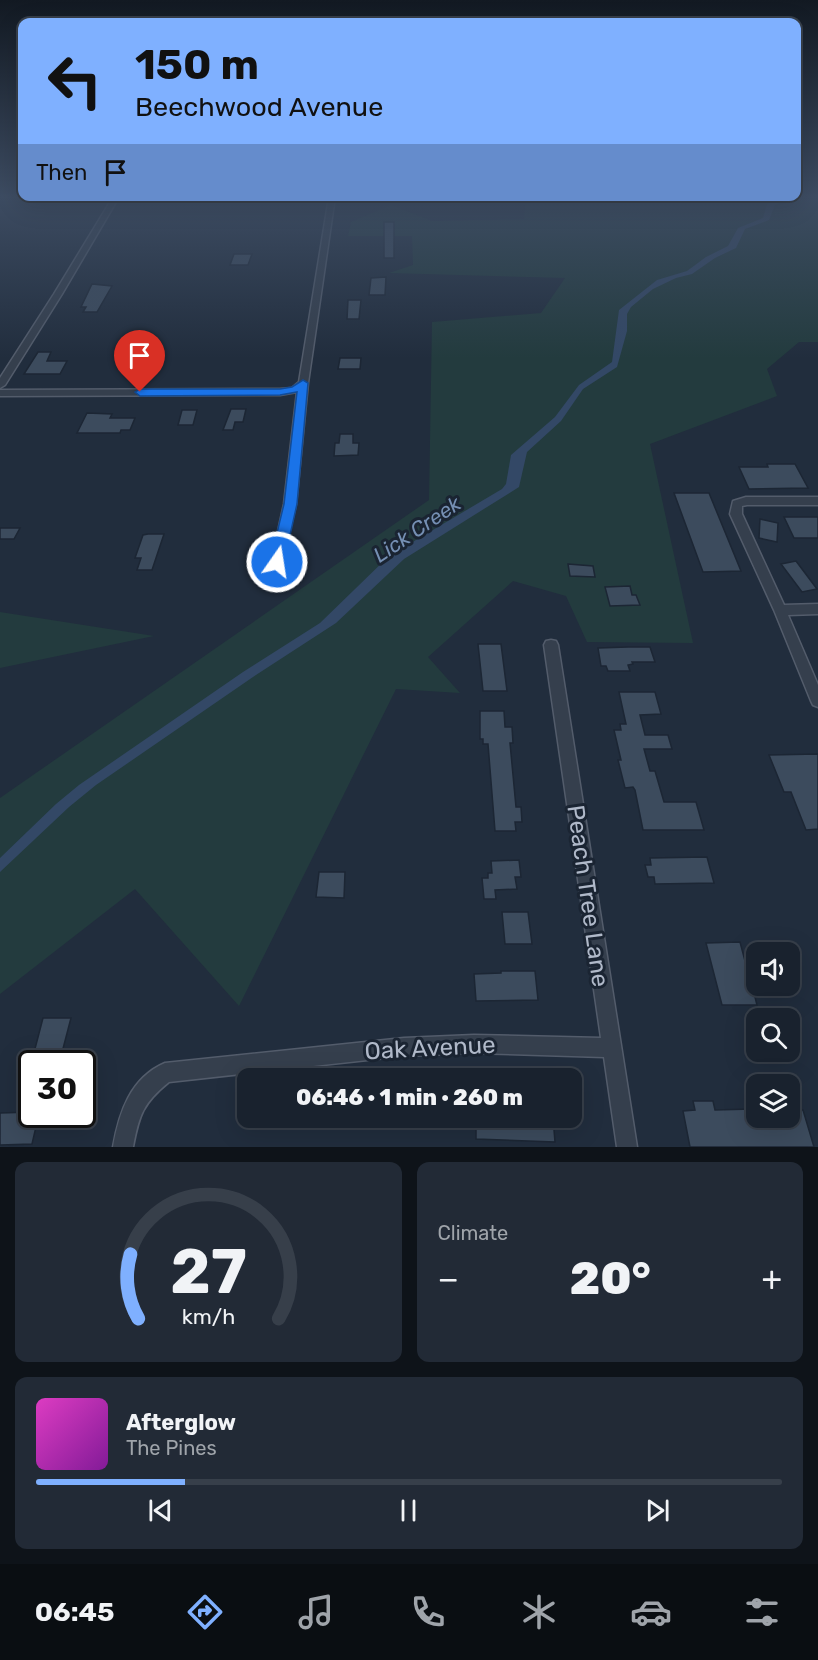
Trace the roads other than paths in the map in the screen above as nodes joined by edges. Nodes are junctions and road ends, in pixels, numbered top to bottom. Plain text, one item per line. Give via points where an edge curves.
1 (83, 251) edge
2 (323, 251) edge
3 (0, 385) edge
4 (299, 386) junction
5 (0, 393) edge
6 (818, 501) edge
7 (277, 562) dead end
8 (818, 609) edge
9 (780, 610) junction
10 (551, 645) dead end
11 (818, 701) edge
12 (610, 1048) junction
13 (123, 1147) edge
14 (627, 1147) edge

1 - 3 street
2 - 4 street
4 - 5 street via 280,392
4 - 7 street via 290,504
6 - 9 street via 737,504 736,514
8 - 9 street
9 - 11 street
10 - 12 street, Peach Tree Lane
12 - 13 street, Oak Avenue via 474,1044 404,1047 165,1073 134,1102
12 - 14 street, Peach Tree Lane

